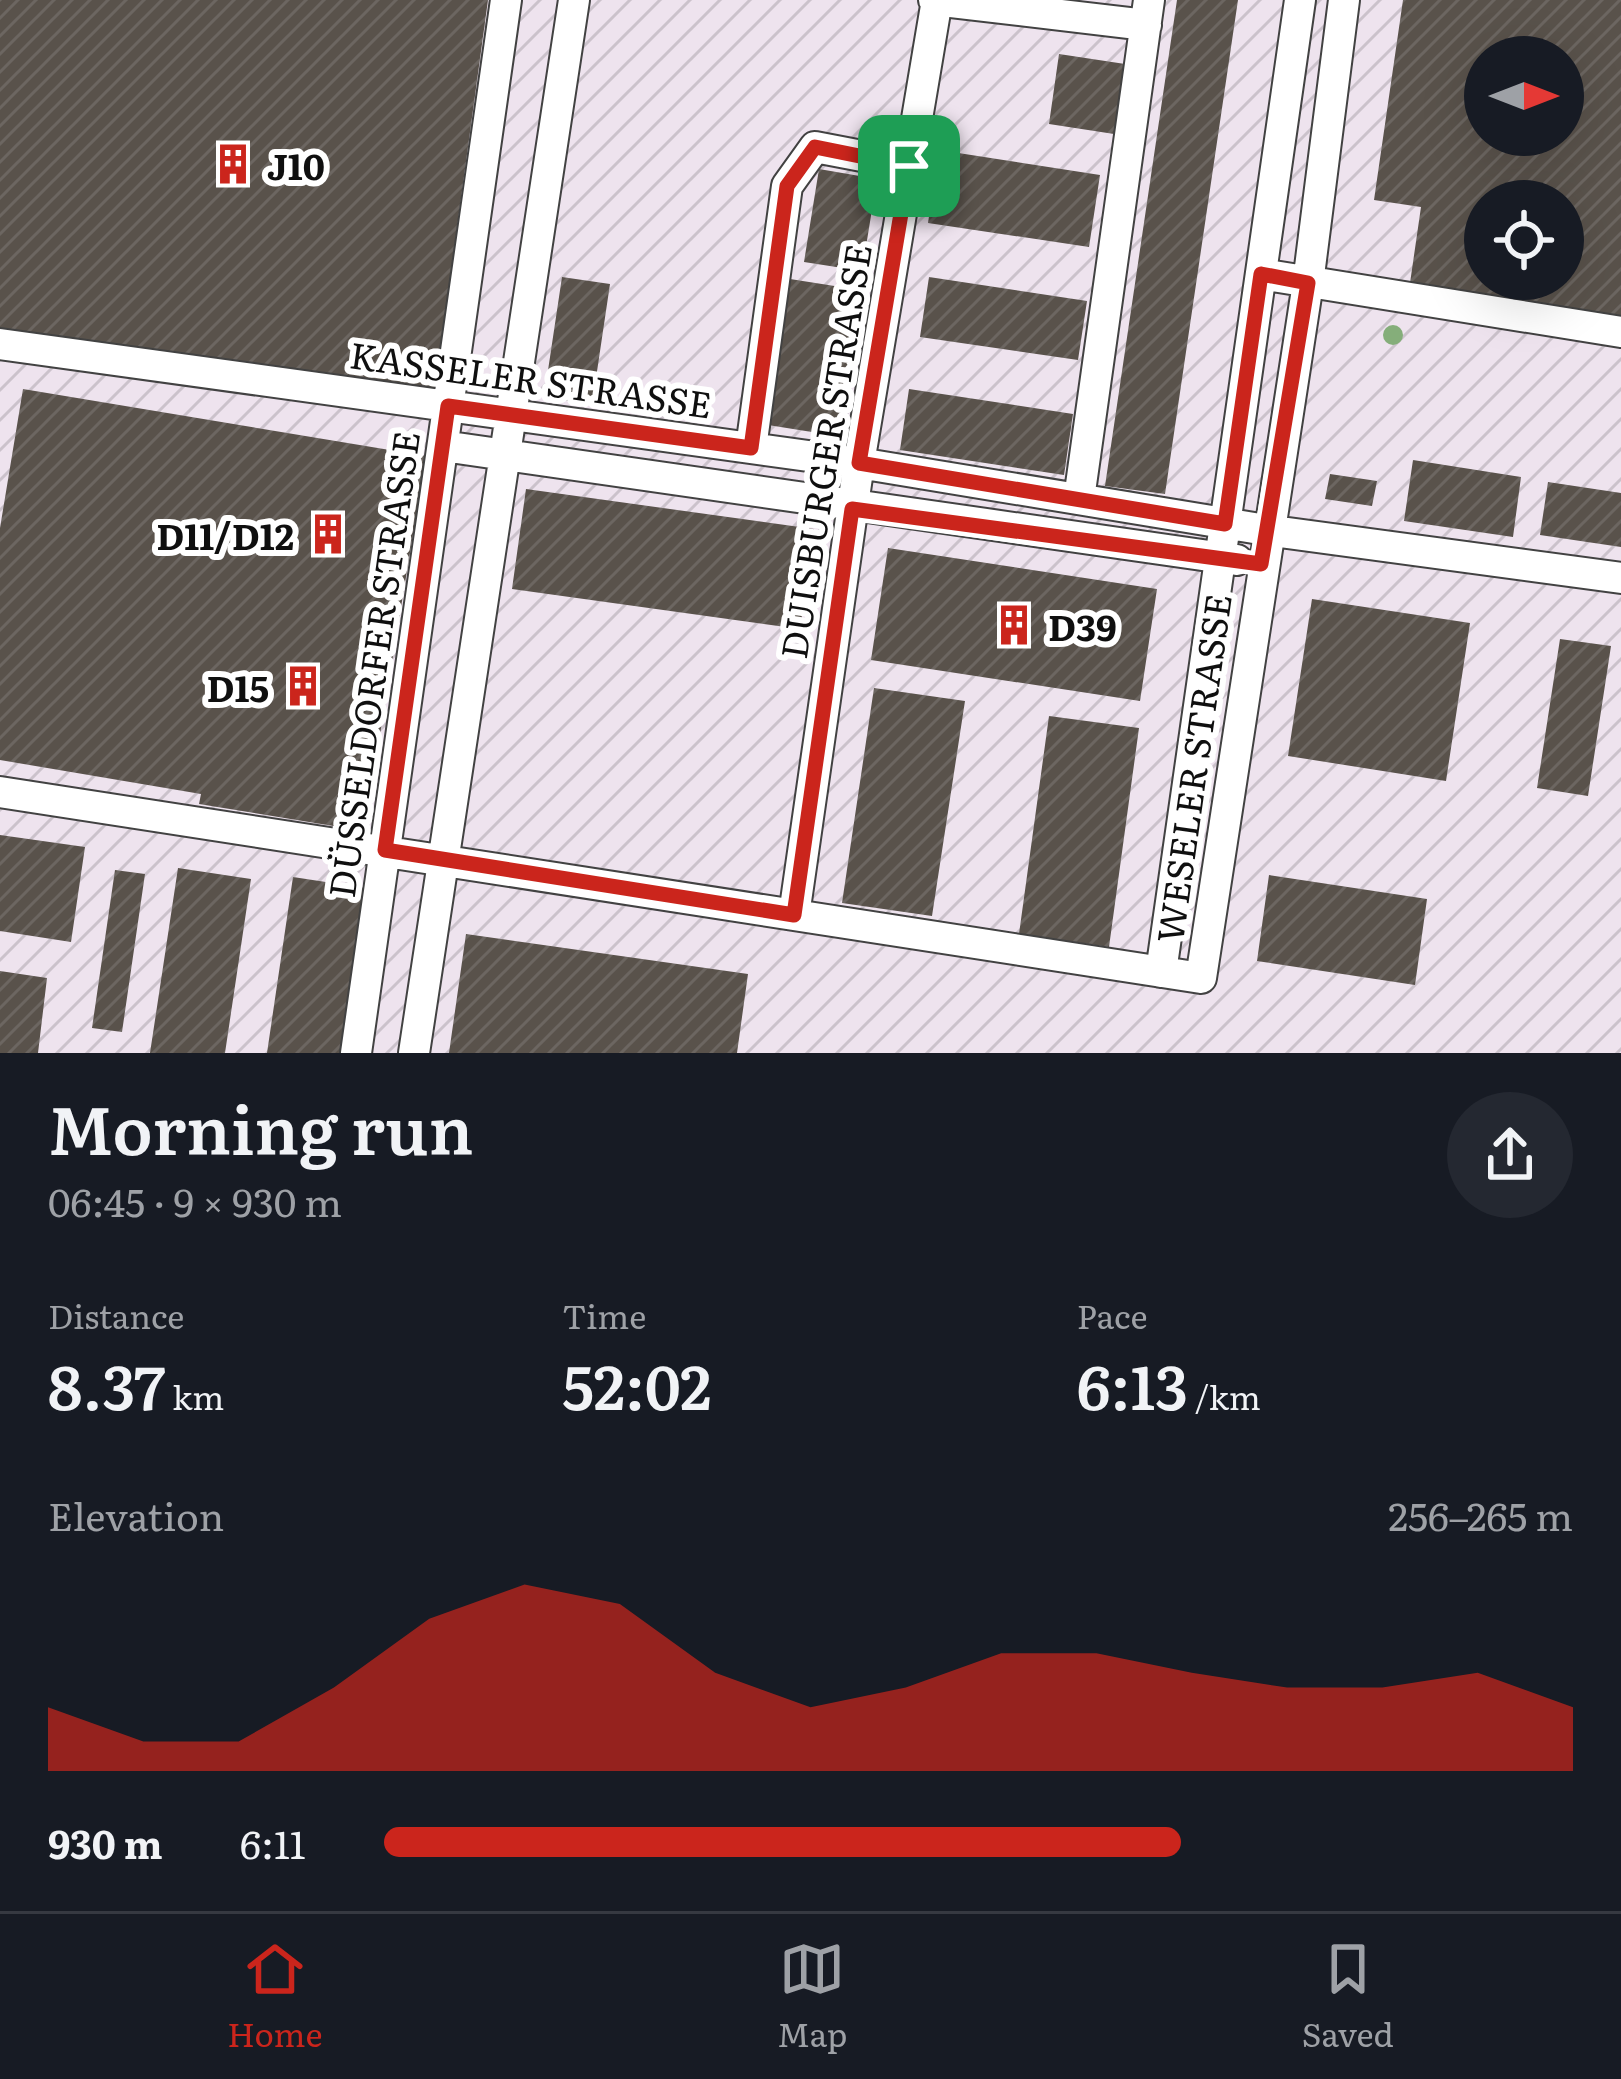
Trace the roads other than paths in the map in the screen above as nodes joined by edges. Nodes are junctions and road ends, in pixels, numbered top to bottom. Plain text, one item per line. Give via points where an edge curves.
1 (506, 0) edge
2 (574, 0) edge
3 (936, 0) edge
4 (1300, 0) edge
5 (1344, 0) edge
6 (1148, 12) edge
7 (909, 166) junction
8 (1261, 274) junction
9 (1308, 283) junction
10 (1621, 332) edge
11 (0, 344) edge
12 (448, 406) junction
13 (511, 415) junction
14 (443, 446) junction
15 (751, 448) junction
16 (505, 455) junction
17 (859, 463) junction
18 (1079, 500) junction
19 (852, 509) junction
20 (1225, 524) junction
21 (1266, 530) junction
22 (1220, 558) junction
23 (1261, 564) junction
24 (1621, 578) edge
25 (0, 792) edge
26 (385, 850) junction
27 (443, 860) junction
28 (794, 915) junction
29 (1161, 972) junction
30 (356, 1053) edge
31 (414, 1053) edge

1 - 12 lane, DÜSSELDORFER STRASSE
2 - 13 lane
3 - 6 lane
3 - 7 lane, DUISBURGER STRASSE
4 - 8 lane, WESELER STRASSE
5 - 9 lane, WESELER STRASSE
6 - 18 lane
7 - 15 lane via 815,147 787,186
7 - 17 lane, DUISBURGER STRASSE
8 - 9 lane
8 - 20 lane, WESELER STRASSE
9 - 10 lane
9 - 21 lane, WESELER STRASSE
11 - 12 lane, KASSELER STRASSE
12 - 13 lane, KASSELER STRASSE
12 - 14 lane, DÜSSELDORFER STRASSE
13 - 15 lane, KASSELER STRASSE
13 - 16 lane
14 - 16 lane
14 - 26 lane, DÜSSELDORFER STRASSE
15 - 17 lane, KASSELER STRASSE
16 - 19 lane
16 - 27 lane
17 - 18 lane, KASSELER STRASSE
17 - 19 lane, DUISBURGER STRASSE
18 - 20 lane, KASSELER STRASSE
19 - 22 lane
19 - 28 lane, DUISBURGER STRASSE
20 - 21 lane, KASSELER STRASSE
20 - 22 lane, WESELER STRASSE
21 - 23 lane, WESELER STRASSE
21 - 24 lane, KASSELER STRASSE
22 - 23 lane
22 - 29 lane, WESELER STRASSE
23 - 29 lane, WESELER STRASSE via 1201,978
25 - 26 lane
26 - 27 lane
26 - 30 lane, DÜSSELDORFER STRASSE
27 - 28 lane
27 - 31 lane
28 - 29 lane

